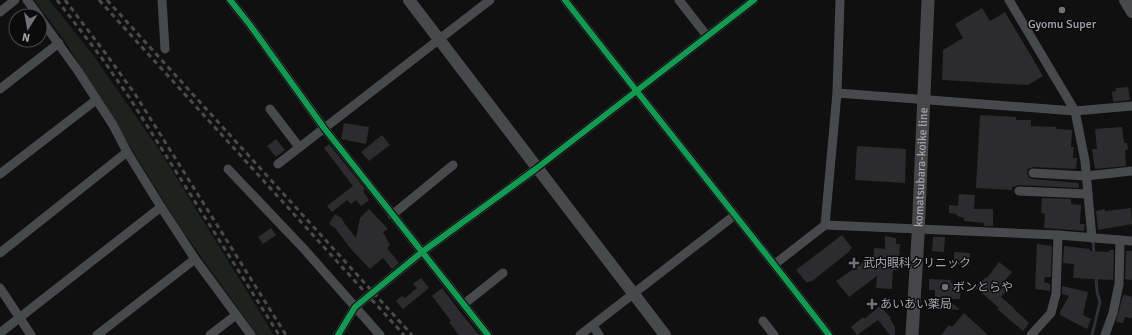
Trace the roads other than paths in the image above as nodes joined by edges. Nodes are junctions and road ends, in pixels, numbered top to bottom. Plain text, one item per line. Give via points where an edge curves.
1 (15, 0) edge
2 (162, 0) edge
3 (230, 0) edge
4 (409, 0) edge
5 (490, 0) edge
6 (565, 0) edge
7 (679, 0) edge
8 (754, 0) edge
9 (840, 0) edge
10 (928, 0) edge
11 (1009, 0) edge
12 (1125, 0) edge
13 (0, 12) edge
14 (1132, 12) edge
15 (48, 29) edge
16 (707, 36) junction
17 (439, 39) junction
18 (59, 44) junction
19 (165, 49) dead end
20 (0, 89) edge
21 (635, 90) junction
22 (837, 93) junction
23 (96, 100) junction
24 (924, 100) junction
25 (1132, 106) edge
26 (270, 109) dead end
27 (1075, 111) junction
28 (324, 128) junction
29 (299, 147) junction
30 (127, 152) junction
31 (278, 164) dead end
32 (453, 165) dead end
33 (538, 168) junction
34 (228, 169) dead end
35 (1132, 171) edge
36 (1033, 173) dead end
37 (0, 174) edge
38 (1086, 176) junction
39 (1019, 191) dead end
40 (1088, 194) junction
41 (161, 207) junction
42 (392, 215) junction
43 (735, 215) junction
44 (825, 225) junction
45 (917, 229) junction
46 (1058, 235) junction
47 (1092, 238) junction
48 (1120, 240) junction
49 (1132, 241) edge
50 (422, 252) junction
51 (0, 253) edge
52 (195, 259) junction
53 (775, 264) junction
54 (503, 273) dead end
55 (0, 288) edge
56 (634, 294) junction
57 (464, 304) junction
58 (355, 307) junction
59 (236, 315) junction
60 (20, 318) junction
61 (763, 321) dead end
62 (593, 326) junction
63 (0, 333) edge
64 (31, 335) edge
65 (97, 335) edge
66 (210, 335) edge
67 (251, 335) edge
68 (338, 335) edge
69 (380, 335) edge
70 (488, 335) edge
71 (580, 335) edge
72 (599, 335) edge
73 (665, 335) edge
74 (774, 335) edge
75 (828, 335) edge
76 (912, 335) edge
77 (1031, 335) edge
78 (1105, 335) edge

1 - 13 street
2 - 19 street
3 - 28 street
4 - 17 street
5 - 17 street
6 - 21 street
7 - 16 street
8 - 16 street
9 - 22 street
10 - 24 main road, komatsubara-koike line
11 - 27 street
12 - 14 street
15 - 18 street
16 - 21 street
17 - 28 street
17 - 33 street
18 - 20 street
18 - 23 street
21 - 33 street
21 - 43 street
22 - 24 street
22 - 44 street
23 - 30 street
23 - 37 street
24 - 27 street
24 - 45 main road, komatsubara-koike line
25 - 27 street
26 - 29 street
27 - 38 street
28 - 29 street
28 - 42 street
29 - 31 street
30 - 41 street
30 - 51 street
32 - 42 street
33 - 50 street
33 - 56 street
34 - 58 street
35 - 38 street
36 - 38 street
38 - 40 street
39 - 40 street
40 - 47 street
41 - 52 street
41 - 60 street
42 - 50 street
43 - 53 street
43 - 56 street
44 - 45 street
44 - 53 street
45 - 46 street
45 - 76 main road, komatsubara-koike line
46 - 47 street
46 - 77 street via 1056,294 1051,312
47 - 48 street
48 - 49 street
48 - 78 street via 1119,284
50 - 57 street
50 - 58 street
52 - 59 street
52 - 65 street
53 - 75 street
54 - 57 street
55 - 60 street
56 - 62 street
56 - 73 street
57 - 70 street
58 - 68 street
58 - 69 street
59 - 66 street
59 - 67 street
60 - 63 street
60 - 64 street
61 - 74 street
62 - 71 street
62 - 72 street

